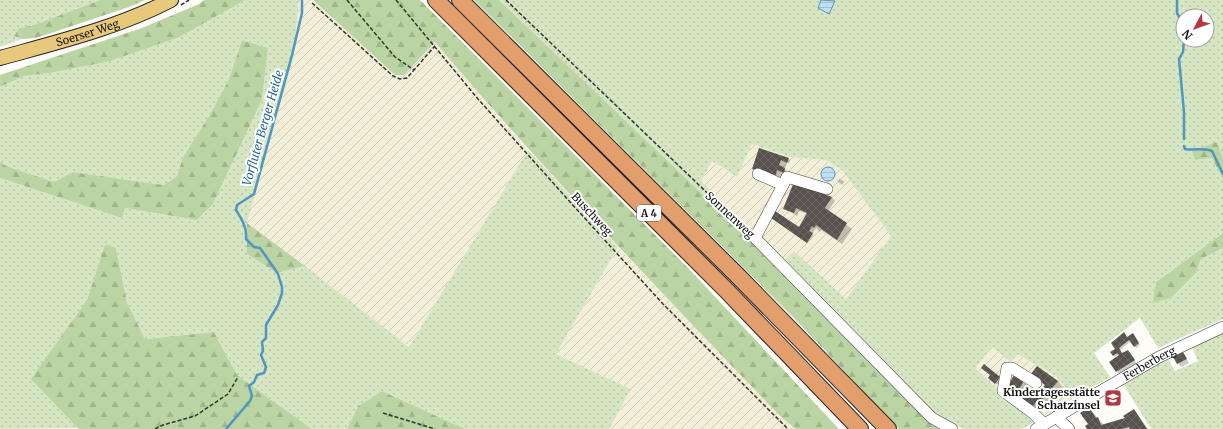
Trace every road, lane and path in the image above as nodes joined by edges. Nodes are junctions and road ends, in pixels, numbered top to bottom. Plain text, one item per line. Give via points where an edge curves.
1 (171, 0) edge
2 (348, 0) edge
3 (396, 0) edge
4 (436, 0) edge
5 (460, 0) edge
6 (506, 0) edge
7 (312, 3) dead end
8 (435, 46) junction
9 (0, 58) edge
10 (414, 70) junction
11 (758, 174) dead end
12 (783, 185) junction
13 (827, 189) dead end
14 (755, 238) junction
15 (1223, 327) edge
16 (238, 377) dead end
17 (1036, 383) dead end
18 (383, 413) dead end
19 (1056, 417) junction
20 (1040, 427) edge
21 (155, 429) edge
22 (435, 429) edge
23 (788, 429) edge
24 (860, 429) edge
25 (888, 429) edge
26 (952, 429) edge
27 (1069, 429) edge

1 - 9 main road, Soerser Weg via 101,30
2 - 10 path via 395,57
3 - 8 path, Buschweg
4 - 24 highway, A 4 via 726,290
5 - 25 highway, A 4
6 - 14 path, Sonnenweg
7 - 10 path via 393,76 407,78
8 - 10 path
8 - 23 path, Buschweg via 508,133 663,304
11 - 12 street
12 - 13 street via 787,177
12 - 14 street
14 - 26 street, Sonnenweg via 932,418
15 - 19 street, Ferberberg via 1159,357
16 - 21 path via 228,394 195,416
17 - 20 street via 1012,368 1007,368 1003,390 1033,413
18 - 22 path
19 - 20 street, Ferberberg
19 - 27 street

